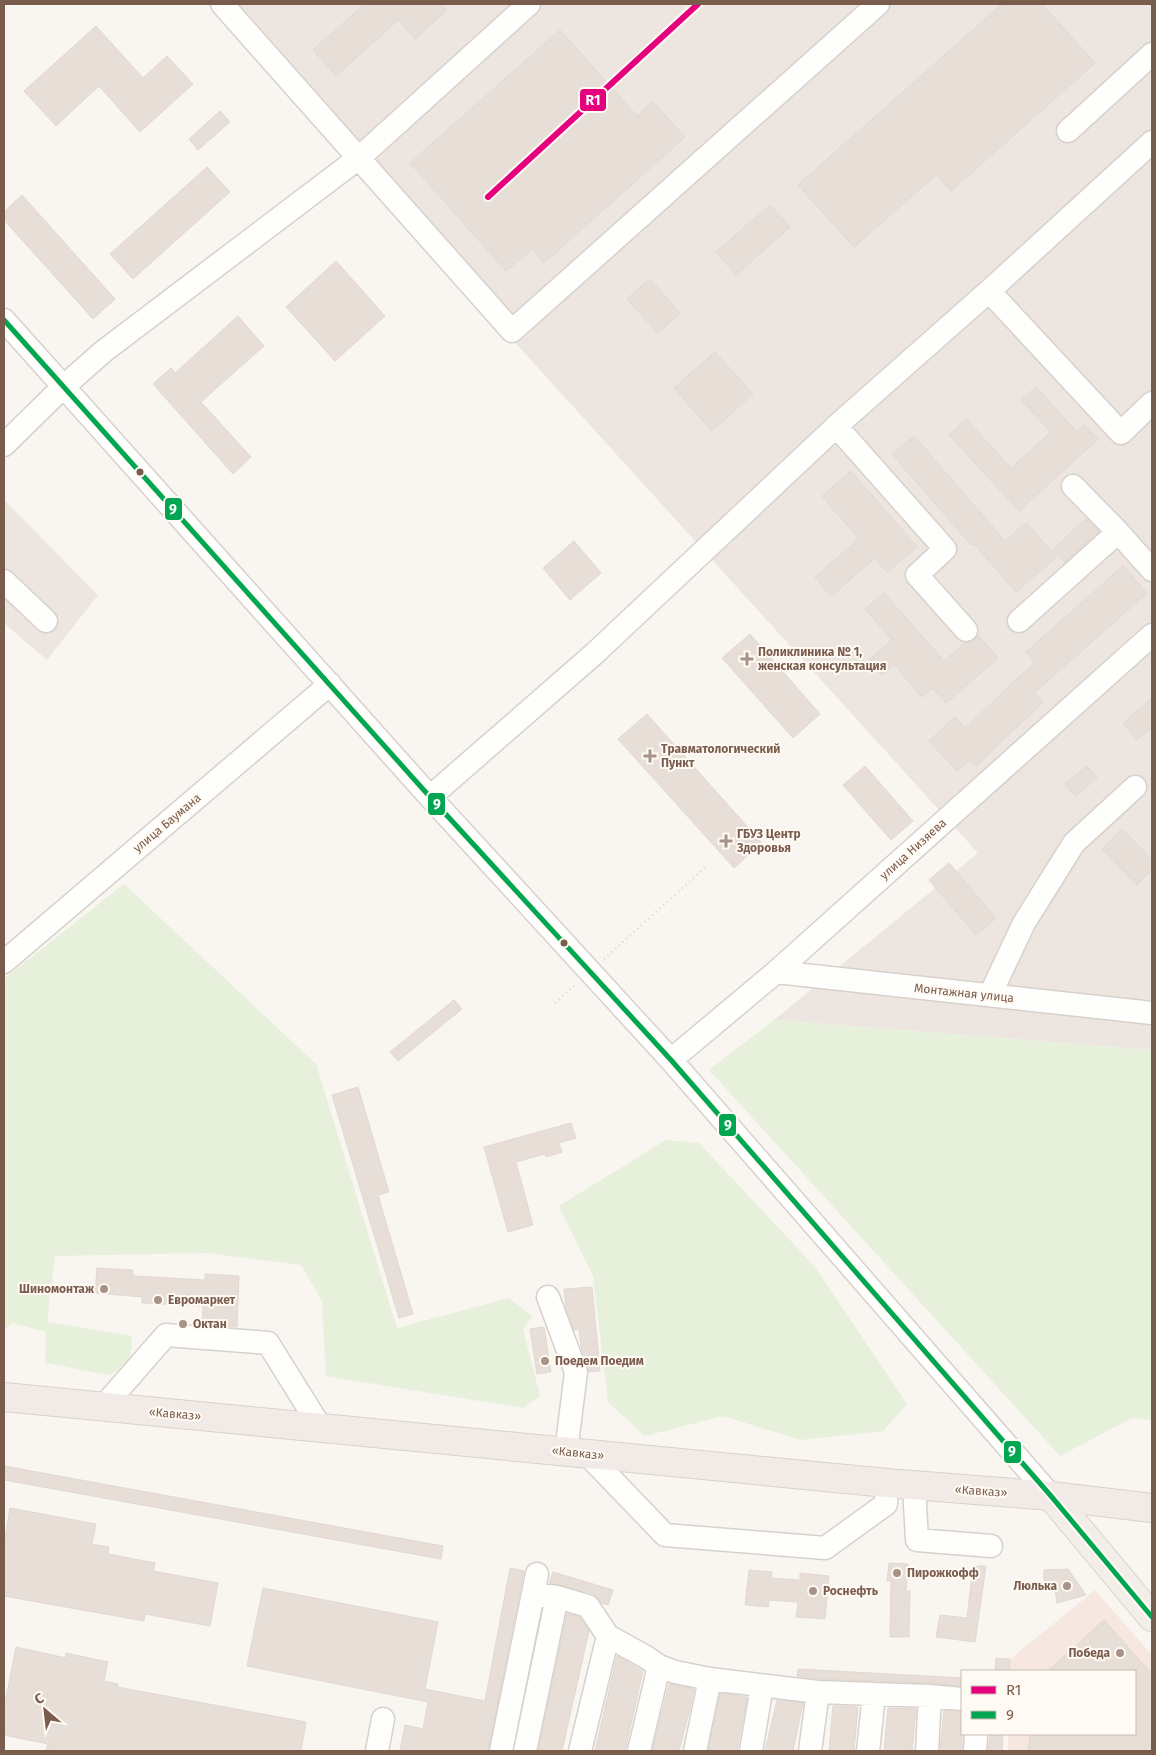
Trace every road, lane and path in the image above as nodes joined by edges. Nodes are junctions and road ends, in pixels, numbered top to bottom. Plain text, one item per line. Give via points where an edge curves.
1 (222, 4) edge
2 (529, 4) edge
3 (878, 4) edge
4 (1152, 54) edge
5 (1068, 131) dead end
6 (1152, 142) edge
7 (360, 157) junction
8 (989, 291) junction
9 (4, 320) edge
10 (64, 387) junction
11 (1152, 403) edge
12 (836, 426) junction
13 (4, 445) edge
14 (1073, 486) dead end
15 (1118, 532) junction
16 (1152, 570) edge
17 (4, 581) edge
18 (46, 621) dead end
19 (1018, 621) dead end
20 (966, 630) dead end
21 (1152, 635) edge
22 (330, 684) junction
23 (1135, 787) dead end
24 (430, 797) junction
25 (708, 865) dead end
26 (4, 962) edge
27 (590, 971) junction
28 (776, 972) junction
29 (990, 995) junction
30 (555, 1003) dead end
31 (1152, 1013) edge
32 (671, 1060) junction
33 (548, 1298) dead end
34 (4, 1397) edge
35 (103, 1407) junction
36 (321, 1428) junction
37 (576, 1453) junction
38 (887, 1483) junction
39 (914, 1486) junction
40 (1051, 1496) junction
41 (1152, 1508) edge
42 (991, 1546) dead end
43 (1152, 1596) edge
44 (557, 1597) junction
45 (1152, 1617) edge
46 (608, 1636) junction
47 (659, 1666) junction
48 (710, 1679) junction
49 (762, 1686) junction
50 (818, 1692) junction
51 (874, 1694) junction
52 (930, 1696) junction
53 (961, 1700) edge
54 (383, 1719) dead end
55 (976, 1735) edge
56 (377, 1751) edge
57 (500, 1751) edge
58 (525, 1751) edge
59 (580, 1751) edge
60 (639, 1751) edge
61 (695, 1751) edge
62 (751, 1751) edge
63 (810, 1751) edge
64 (868, 1751) edge
65 (927, 1751) edge
66 (975, 1751) edge

1 - 7 street
2 - 7 street
3 - 7 street via 512,331
4 - 5 street
6 - 8 street
7 - 10 street via 104,351
8 - 11 street via 1121,433
8 - 12 street
9 - 10 street
10 - 13 street
10 - 22 street
12 - 20 street via 944,550 917,575
12 - 24 street via 594,654
14 - 15 street
15 - 16 street
15 - 19 street
17 - 18 street
21 - 28 street, улица Низяева
22 - 24 street
22 - 26 street, улица Баумана
23 - 29 street via 1074,843 1024,924
24 - 27 street
25 - 27 path
27 - 30 path
27 - 32 street
28 - 29 street, Монтажная улица
28 - 32 street, улица Низяева
29 - 31 street, Монтажная улица
32 - 40 street
33 - 37 street via 576,1372
34 - 35 highway, «Кавказ»
35 - 36 highway, «Кавказ»
35 - 36 street via 166,1335 268,1343
36 - 37 highway, «Кавказ»
37 - 38 highway, «Кавказ»
37 - 38 street via 665,1535 825,1548 886,1504
38 - 39 highway, «Кавказ»
39 - 40 highway, «Кавказ»
39 - 42 street via 917,1540
40 - 41 highway, «Кавказ»
40 - 43 main road
40 - 45 main road
44 - 46 street via 588,1606
44 - 57 street via 535,1584
44 - 58 street
46 - 47 street
46 - 59 street
47 - 48 street
47 - 60 street
48 - 49 street
48 - 61 street
49 - 50 street
49 - 62 street
50 - 51 street
50 - 63 street
51 - 52 street
51 - 64 street
52 - 53 street
52 - 65 street
54 - 56 street
55 - 66 street

